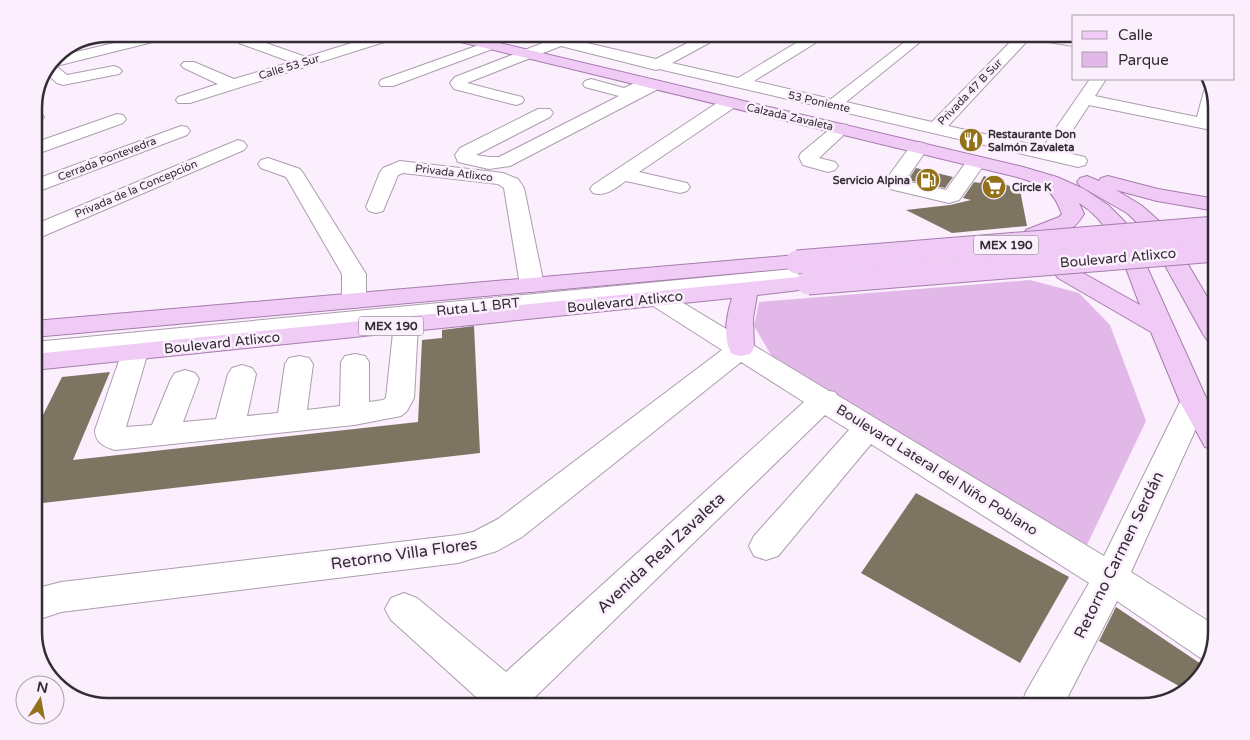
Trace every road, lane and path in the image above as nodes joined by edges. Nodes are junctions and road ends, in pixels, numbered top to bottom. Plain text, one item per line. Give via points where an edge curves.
1 (135, 42) edge
2 (250, 42) edge
3 (369, 42) edge
4 (478, 42) edge
5 (504, 42) edge
6 (556, 42) edge
7 (563, 42) edge
8 (700, 42) edge
9 (807, 42) edge
10 (913, 42) edge
11 (1018, 42) edge
12 (490, 45) junction
13 (533, 51) junction
14 (65, 59) edge
15 (305, 62) junction
16 (189, 65) dead end
17 (656, 65) junction
18 (54, 71) edge
19 (114, 71) dead end
20 (1097, 80) edge
21 (387, 83) dead end
22 (233, 84) junction
23 (591, 84) dead end
24 (739, 84) junction
25 (640, 89) junction
26 (1084, 99) junction
27 (184, 100) dead end
28 (516, 100) dead end
29 (729, 103) junction
30 (833, 105) junction
31 (544, 113) dead end
32 (117, 119) dead end
33 (1207, 124) edge
34 (936, 128) junction
35 (841, 129) junction
36 (181, 131) dead end
37 (43, 146) edge
38 (238, 146) dead end
39 (919, 148) junction
40 (1048, 154) junction
41 (976, 162) junction
42 (268, 164) dead end
43 (828, 166) dead end
44 (1065, 172) junction
45 (622, 174) junction
46 (43, 184) edge
47 (680, 187) dead end
48 (600, 189) dead end
49 (376, 207) dead end
50 (1207, 219) edge
51 (1207, 223) edge
52 (1207, 223) edge
53 (1155, 227) junction
54 (43, 229) edge
55 (1120, 230) junction
56 (1034, 235) junction
57 (1207, 250) edge
58 (1207, 261) edge
59 (1177, 263) junction
60 (1136, 267) junction
61 (726, 268) junction
62 (802, 272) junction
63 (1066, 273) junction
64 (532, 286) junction
65 (747, 290) junction
66 (660, 299) junction
67 (354, 301) junction
68 (1207, 318) edge
69 (405, 325) junction
70 (1161, 327) junction
71 (43, 328) edge
72 (43, 339) edge
73 (742, 348) junction
74 (43, 349) edge
75 (135, 352) junction
76 (43, 361) edge
77 (355, 362) dead end
78 (299, 364) dead end
79 (242, 374) dead end
80 (185, 379) dead end
81 (825, 399) junction
82 (1194, 402) junction
83 (354, 414) junction
84 (291, 422) junction
85 (1208, 426) edge
86 (869, 427) junction
87 (229, 428) junction
88 (163, 436) junction
89 (766, 546) dead end
90 (1111, 578) junction
91 (43, 602) edge
92 (404, 609) dead end
93 (1207, 641) edge
94 (506, 698) edge
95 (515, 698) edge
96 (1045, 698) edge

1 - 14 street
2 - 15 street
3 - 15 street, Calle 53 Sur
4 - 12 main road, Calzada Zavaleta
5 - 13 main road, Calzada Zavaleta
6 - 13 street
7 - 17 street, 53 Poniente
8 - 17 street
9 - 24 street
10 - 30 street
11 - 34 street, Privada 47 B Sur
12 - 13 main road, Calzada Zavaleta
12 - 21 street
13 - 25 main road, Calzada Zavaleta
13 - 28 street via 458,83
13 - 44 main road, Calzada Zavaleta
15 - 22 street, Calle 53 Sur
16 - 22 street
17 - 24 street, 53 Poniente
18 - 19 street via 64,80 70,80
20 - 26 street
22 - 27 street, Calle 53 Sur
23 - 25 street
24 - 30 street, 53 Poniente
25 - 29 main road, Calzada Zavaleta
25 - 31 street via 503,162 465,158 467,152
26 - 33 street
26 - 40 street
29 - 35 main road, Calzada Zavaleta
29 - 45 street
30 - 34 street, 53 Poniente
32 - 37 street
34 - 40 street, 53 Poniente
35 - 39 main road, Calzada Zavaleta
35 - 43 street via 808,157
36 - 46 street, Cerrada Pontevedra
38 - 54 street, Privada de la Concepción
39 - 41 main road, Calzada Zavaleta
39 - 41 street via 896,181 897,185 949,197
40 - 44 street, 53 Poniente
41 - 44 main road, Calzada Zavaleta
42 - 67 street via 293,173 354,274
44 - 50 main road via 1157,195
44 - 53 main road, Calzada Zavaleta via 1126,204
44 - 55 main road, Calzada Zavaleta via 1074,192 1108,215
44 - 56 main road via 1072,214 1067,222
45 - 47 street
45 - 48 street
49 - 64 street, Privada Atlixco via 390,172 400,167 503,179 511,183
51 - 53 main road
52 - 62 main road, Boulevard Atlixco / MEX 190, bridge
53 - 55 main road
53 - 59 main road
55 - 56 main road
55 - 60 main road, Calzada Zavaleta
56 - 61 main road via 768,258
56 - 63 main road via 1060,244 1077,257 1076,265
57 - 62 main road, Boulevard Atlixco / MEX 190, bridge
58 - 59 main road
59 - 60 main road
59 - 68 main road
60 - 63 main road
60 - 70 main road, Calzada Zavaleta
61 - 62 main road, Boulevard Atlixco / MEX 190
61 - 64 main road, Boulevard Atlixco / MEX 190
62 - 65 main road, Boulevard Atlixco / MEX 190
62 - 72 street, Ruta L1 BRT
62 - 74 street, Ruta L1 BRT
63 - 65 main road via 810,294
63 - 70 main road
64 - 67 main road, Boulevard Atlixco / MEX 190
65 - 66 main road, Boulevard Atlixco / MEX 190
65 - 73 main road via 739,322
66 - 69 main road, Boulevard Atlixco / MEX 190
66 - 73 street, Boulevard Lateral del Niño Poblano
67 - 71 main road, Boulevard Atlixco / MEX 190
69 - 75 main road, Boulevard Atlixco / MEX 190
69 - 83 street via 397,404 391,409
70 - 82 main road, Calzada Zavaleta
73 - 81 street, Boulevard Lateral del Niño Poblano
73 - 91 street, Retorno Villa Flores via 510,528 477,545 61,597
75 - 76 main road, Boulevard Atlixco / MEX 190
75 - 88 street via 110,435 115,439
77 - 83 street
78 - 84 street
79 - 87 street
80 - 88 street
81 - 86 street, Boulevard Lateral del Niño Poblano
81 - 95 street, Avenida Real Zavaleta
82 - 85 main road, Calzada Zavaleta
82 - 90 street, Retorno Carmen Serdán
83 - 84 street
84 - 87 street
86 - 89 street
86 - 90 street, Boulevard Lateral del Niño Poblano
87 - 88 street
90 - 93 street, Boulevard Lateral del Niño Poblano
90 - 96 street, Retorno Carmen Serdán
92 - 94 street

